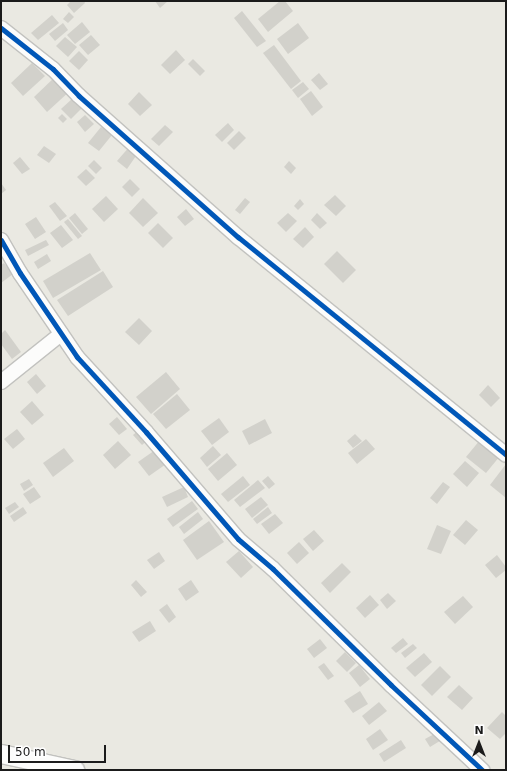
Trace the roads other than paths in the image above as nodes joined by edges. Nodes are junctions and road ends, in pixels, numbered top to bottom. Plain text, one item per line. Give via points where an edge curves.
1 (1, 28) edge
2 (1, 240) edge
3 (61, 334) junction
4 (1, 382) edge
5 (506, 455) edge
6 (1, 754) edge
7 (75, 770) edge
8 (482, 770) edge

1 - 5 street via 52,69 238,237
2 - 3 street
3 - 4 street
3 - 8 street via 76,357 146,432 238,539 274,569 390,685
6 - 7 street

